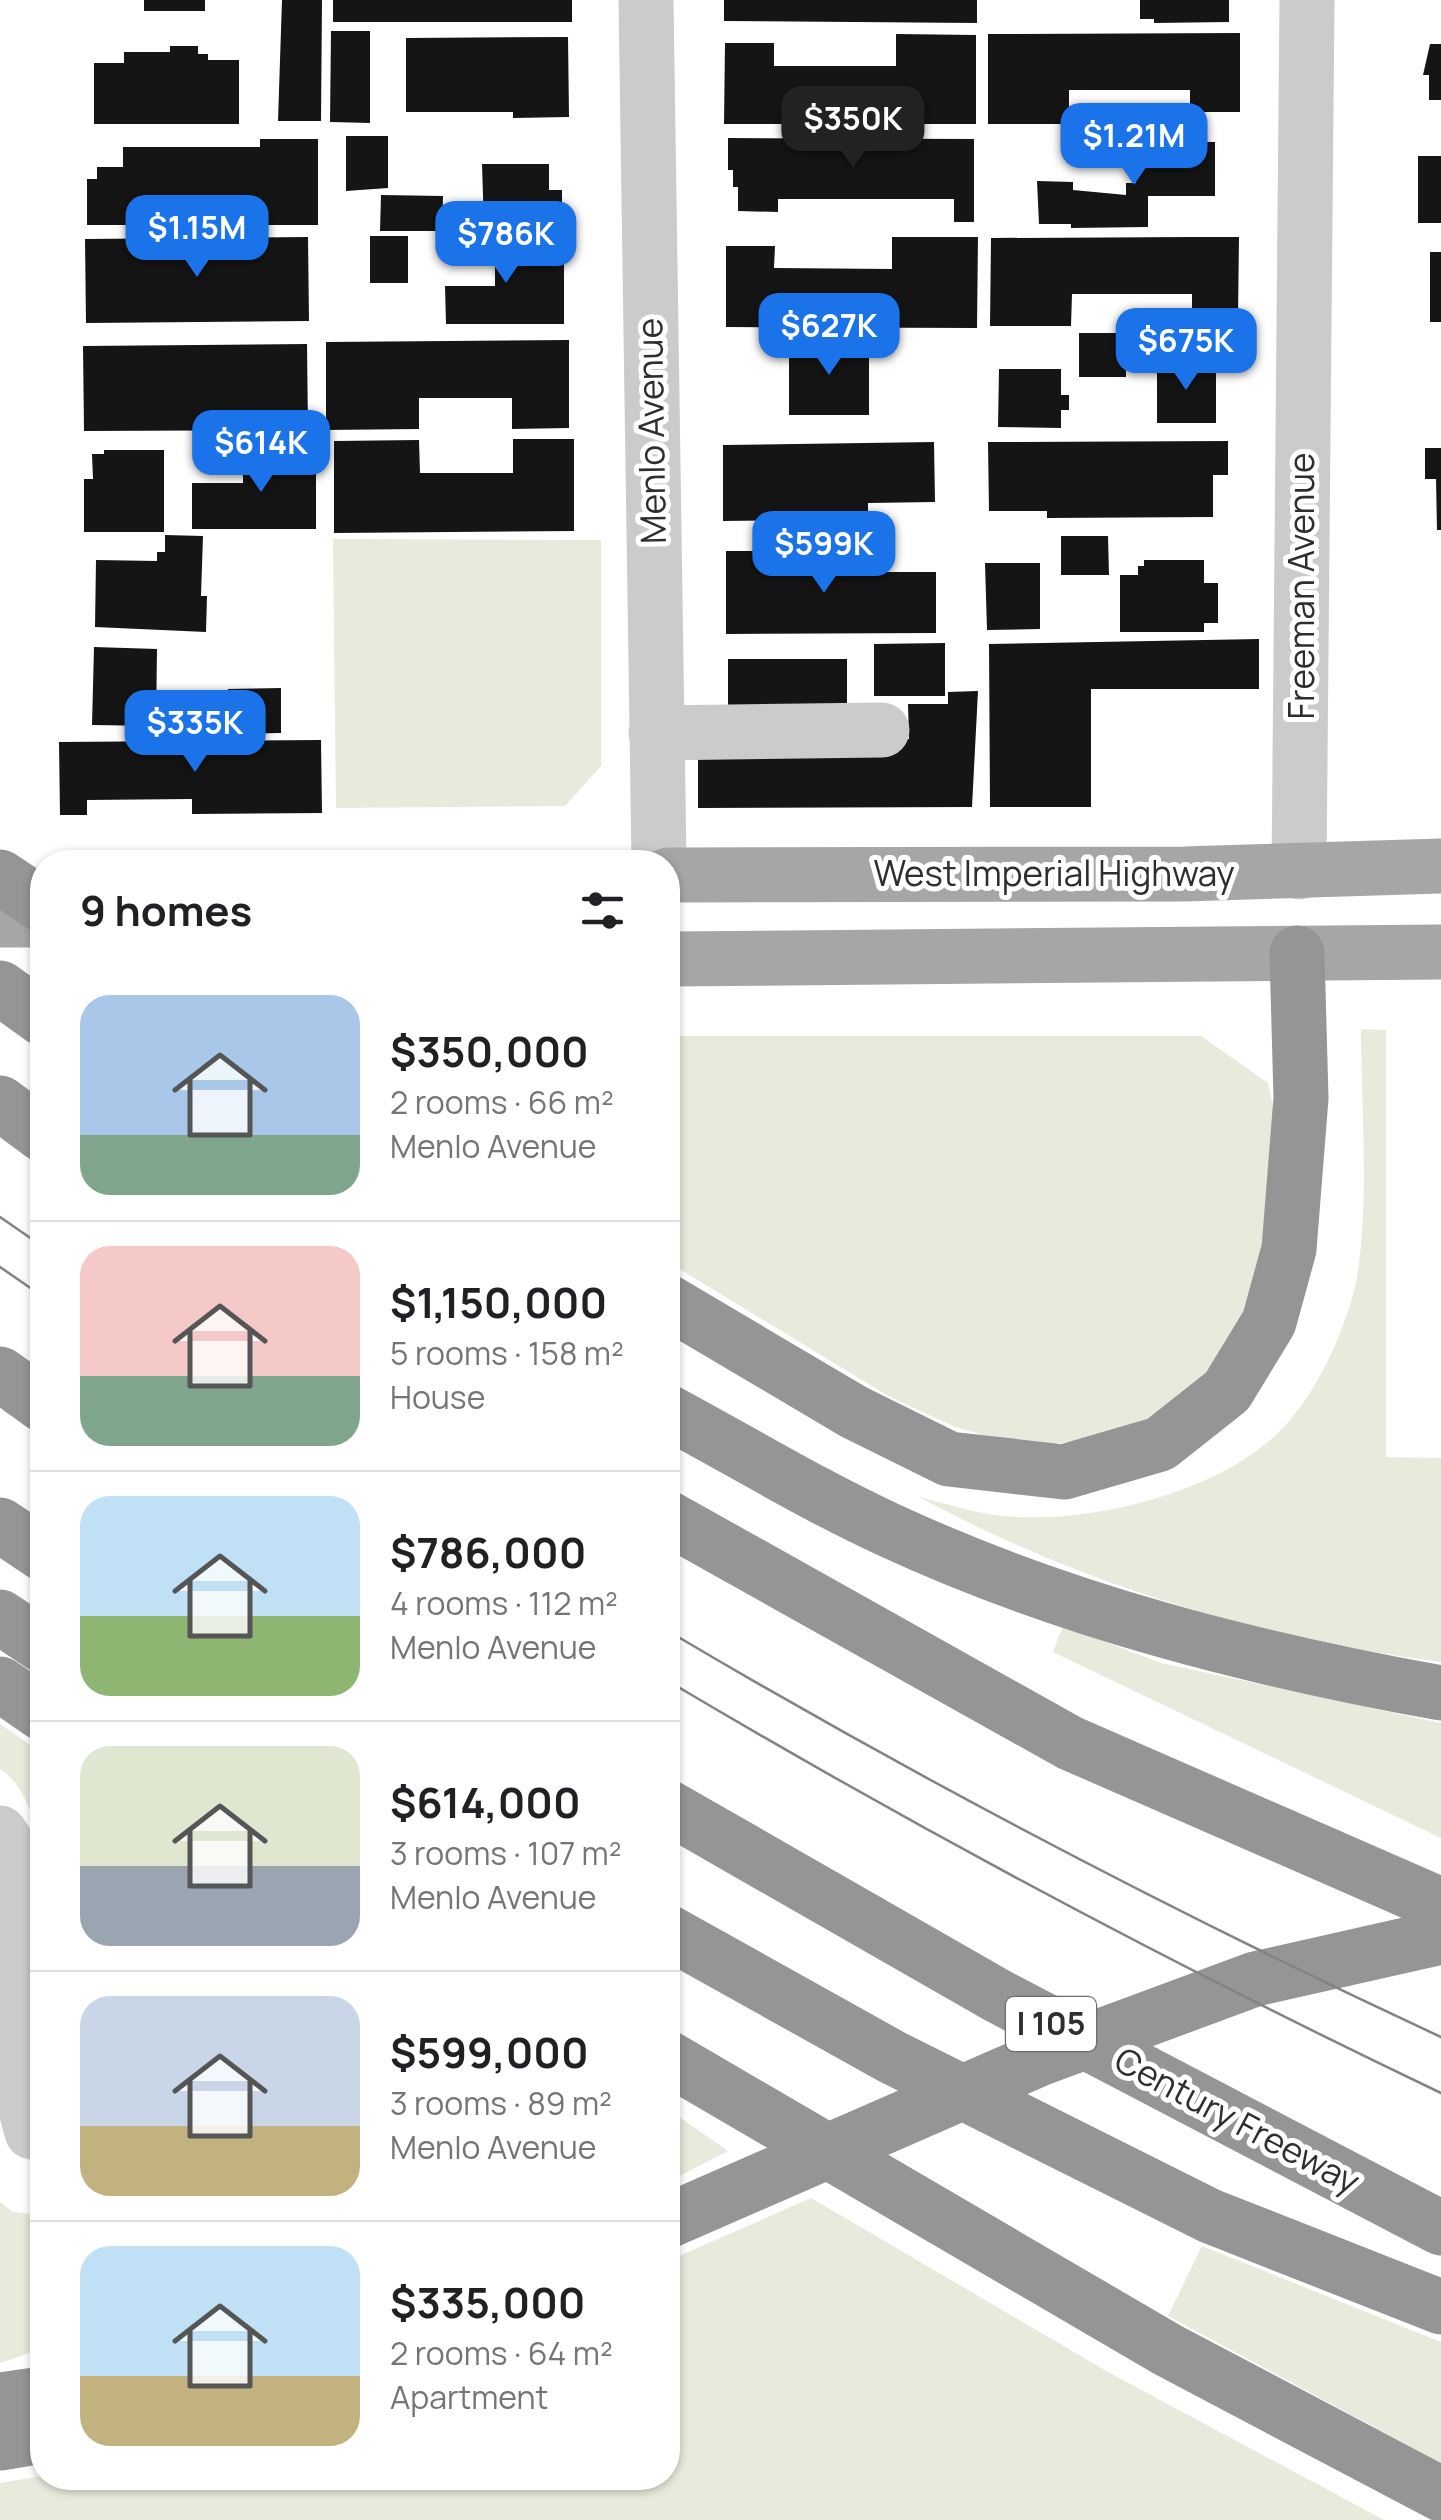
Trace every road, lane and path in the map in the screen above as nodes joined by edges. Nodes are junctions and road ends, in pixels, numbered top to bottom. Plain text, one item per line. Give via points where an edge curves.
1 (646, 0) edge
2 (1307, 0) edge
3 (882, 730) dead end
4 (656, 733) junction
5 (659, 850) edge
6 (1441, 866) edge
7 (1299, 872) junction
8 (680, 875) edge
9 (0, 878) edge
10 (30, 898) edge
11 (0, 920) edge
12 (30, 920) edge
13 (1441, 952) edge
14 (1298, 953) junction
15 (680, 959) edge
16 (0, 988) edge
17 (30, 1009) edge
18 (0, 1103) edge
19 (30, 1125) edge
20 (680, 1309) edge
21 (0, 1374) edge
22 (30, 1395) edge
23 (680, 1418) edge
24 (0, 1525) edge
25 (680, 1525) edge
26 (30, 1545) edge
27 (0, 1617) edge
28 (30, 1637) edge
29 (0, 1684) edge
30 (1441, 1692) edge
31 (30, 1705) edge
32 (680, 1814) edge
33 (0, 1832) edge
34 (1441, 1904) edge
35 (1441, 1936) edge
36 (680, 1939) edge
37 (680, 2065) edge
38 (30, 2125) edge
39 (680, 2215) edge
40 (1441, 2228) edge
41 (1441, 2307) edge
42 (30, 2396) edge
43 (0, 2400) edge
44 (30, 2438) edge
45 (0, 2443) edge
46 (1441, 2494) edge

1 - 4 street, Menlo Avenue
2 - 7 street, Freeman Avenue
3 - 4 street
4 - 5 street, Menlo Avenue
6 - 7 main road, West Imperial Highway
7 - 8 main road, West Imperial Highway
7 - 14 main road
9 - 10 highway
11 - 12 main road
13 - 14 main road
14 - 15 main road
14 - 20 highway via 1300,1098 1289,1249 1269,1322 1228,1391 1160,1444 1064,1472 950,1458 854,1412
16 - 17 highway
18 - 19 highway
21 - 22 highway
23 - 30 highway via 889,1530 1013,1580 1174,1635
24 - 26 highway
25 - 34 highway via 1070,1743
27 - 28 highway
29 - 31 highway
32 - 40 highway, Century Freeway / I 105 via 998,1996
33 - 38 street via 8,1845 8,2045
35 - 39 highway via 1255,1978 1038,2059
36 - 41 highway via 892,2056 1210,2216
37 - 46 highway via 1168,2350
42 - 43 highway
44 - 45 highway

